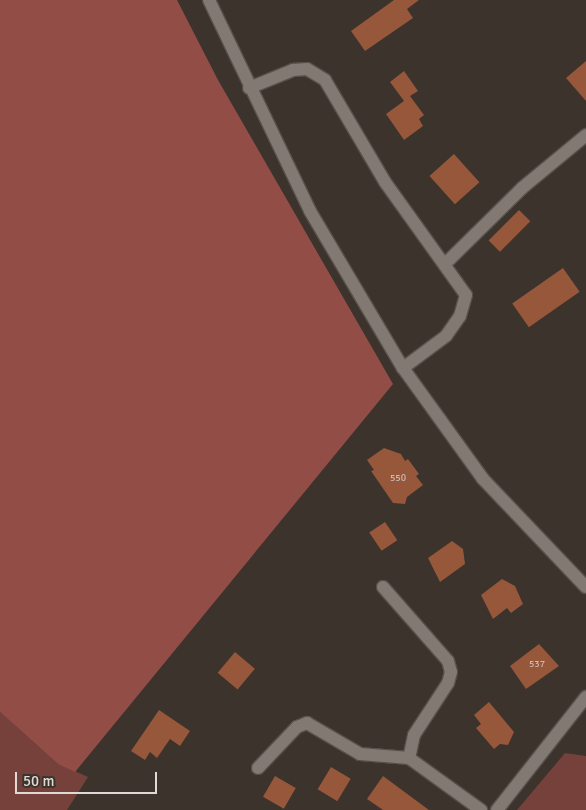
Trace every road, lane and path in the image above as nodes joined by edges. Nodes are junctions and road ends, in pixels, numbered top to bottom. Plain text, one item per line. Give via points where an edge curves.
1 (209, 0) edge
2 (249, 88) junction
3 (586, 135) edge
4 (445, 264) junction
5 (403, 368) junction
6 (383, 587) dead end
7 (586, 587) edge
8 (586, 697) edge
9 (410, 758) junction
10 (258, 768) dead end
11 (482, 810) edge
12 (497, 810) edge

1 - 2 street
2 - 4 street via 293,70 307,69 325,80 385,182
2 - 5 street via 310,211
3 - 4 street via 522,188
4 - 5 street via 466,295 460,316 446,336
5 - 7 street via 483,480
6 - 9 street via 448,661 451,672 448,683 414,735 409,746
8 - 12 street
9 - 10 street via 360,754 307,723 297,727
9 - 11 street

